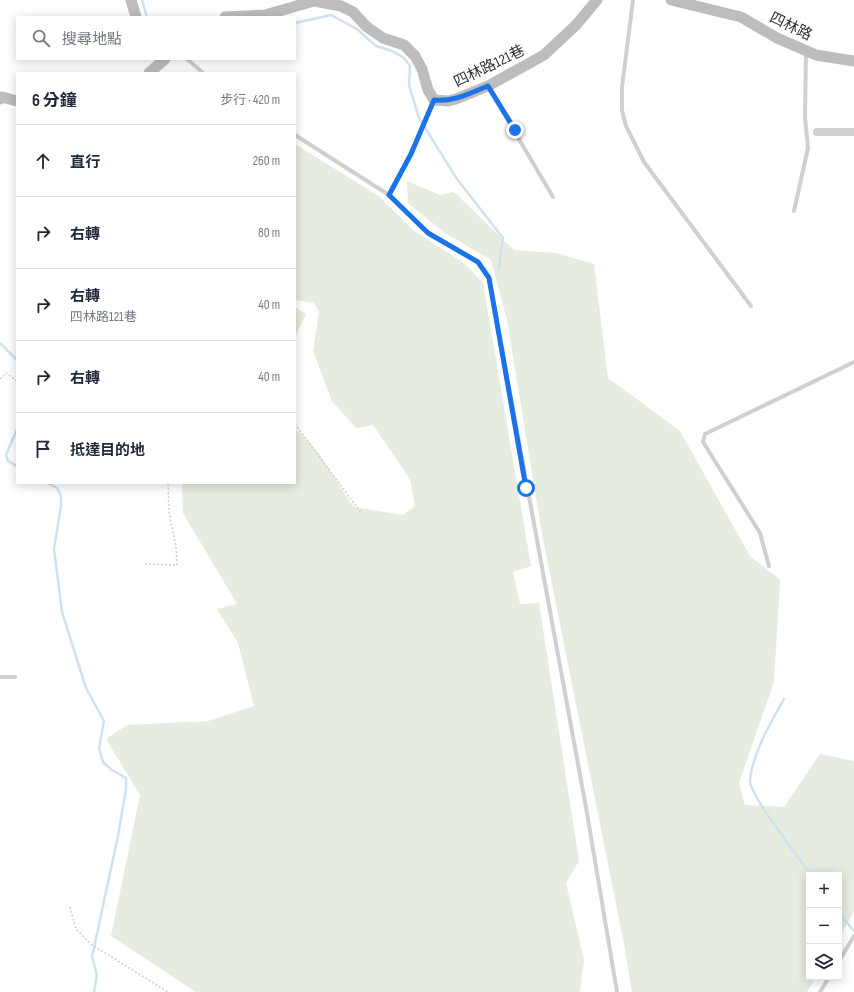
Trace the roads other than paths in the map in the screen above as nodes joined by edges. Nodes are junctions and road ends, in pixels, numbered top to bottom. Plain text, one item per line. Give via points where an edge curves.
1 (131, 0) edge
2 (597, 0) edge
3 (633, 0) edge
4 (671, 0) edge
5 (136, 16) edge
6 (245, 16) edge
7 (806, 51) junction
8 (164, 60) edge
9 (187, 60) edge
10 (854, 61) edge
11 (150, 72) edge
12 (202, 72) edge
13 (488, 86) junction
14 (0, 98) edge
15 (434, 100) junction
16 (16, 101) edge
17 (817, 132) dead end
18 (854, 132) edge
19 (296, 136) edge
20 (389, 195) junction
21 (553, 197) dead end
22 (794, 211) dead end
23 (751, 306) dead end
24 (854, 362) edge
25 (769, 566) dead end
26 (0, 677) edge
27 (15, 677) dead end
28 (854, 936) edge
29 (842, 956) edge
30 (827, 980) edge
31 (617, 992) edge
32 (820, 992) edge

1 - 5 street
2 - 13 street, 四林路121巷 via 576,25 544,55
3 - 23 lane via 622,87 622,110 626,126 644,162
4 - 7 street, 四林路 via 741,17
6 - 15 street via 265,15 314,1 341,6 353,12 367,27 383,38 404,45 415,56
7 - 10 street, 四林路
7 - 22 lane via 805,117 808,148
8 - 11 street
9 - 12 lane
13 - 15 street, 四林路121巷 via 456,99
13 - 21 lane
14 - 16 street
15 - 20 lane via 411,154
17 - 18 street
19 - 20 lane
20 - 31 lane via 428,233 478,262 489,278 587,813
24 - 25 lane via 705,434 702,442 760,532
26 - 27 lane
28 - 29 lane
30 - 32 lane

